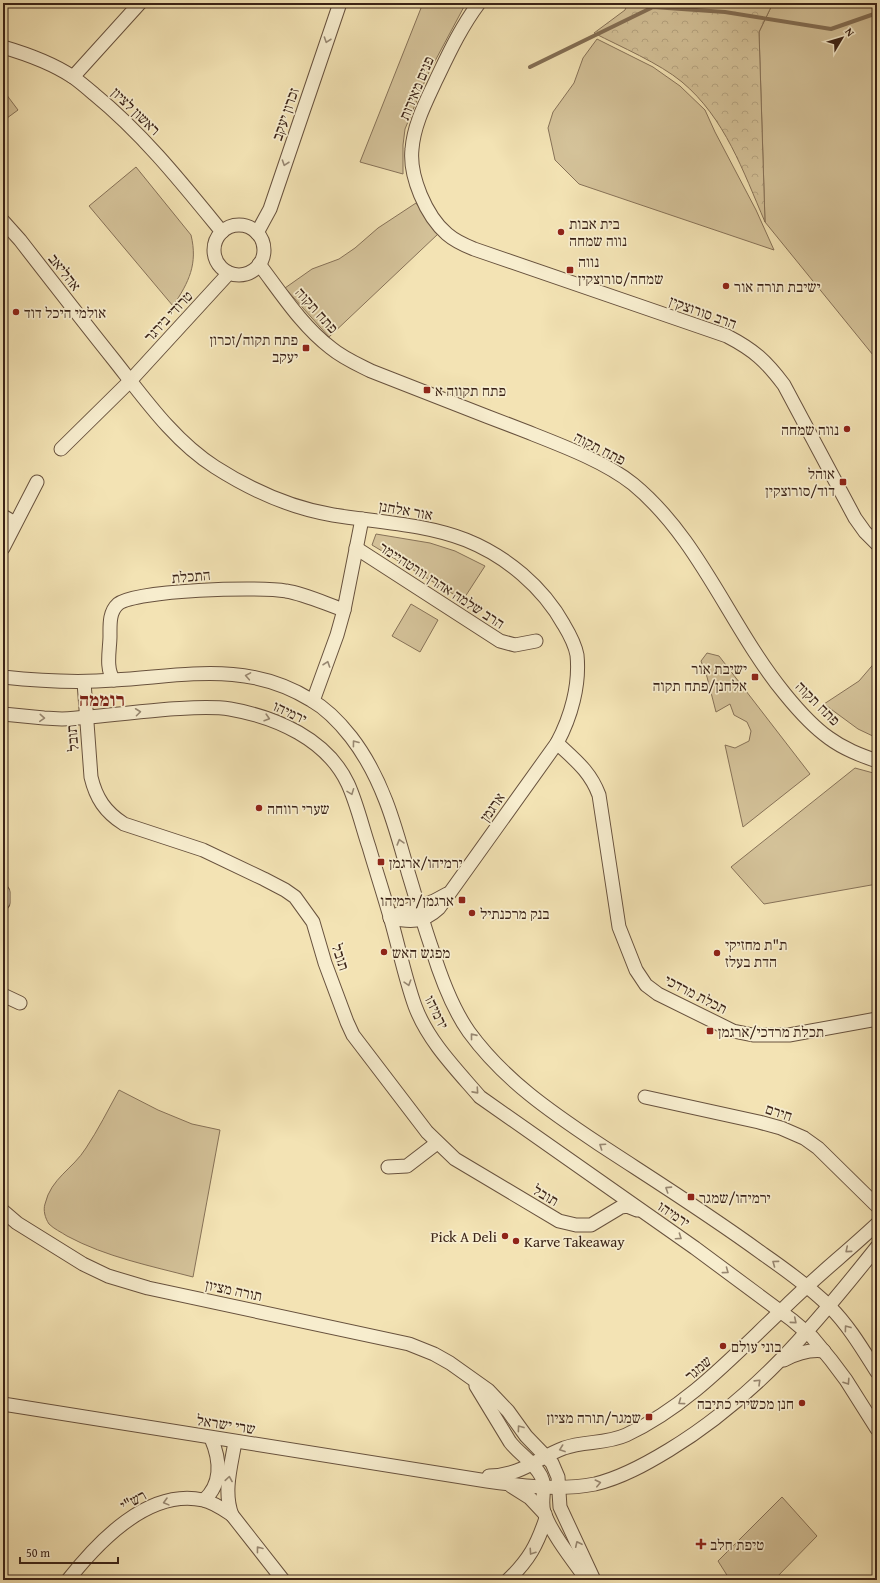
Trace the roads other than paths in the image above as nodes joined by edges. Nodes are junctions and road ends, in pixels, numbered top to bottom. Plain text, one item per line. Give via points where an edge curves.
1 (140, 3) edge
2 (340, 3) edge
3 (479, 3) edge
4 (3, 47) edge
5 (73, 77) junction
6 (432, 215) joint
7 (3, 221) edge
8 (222, 232) junction
9 (257, 233) junction
10 (259, 264) junction
11 (229, 273) junction
12 (130, 381) junction
13 (61, 448) dead end
14 (37, 482) dead end
15 (3, 516) edge
16 (362, 519) junction
17 (15, 524) junction
18 (877, 544) edge
19 (3, 548) edge
20 (356, 548) junction
21 (344, 610) junction
22 (536, 642) dead end
23 (3, 677) edge
24 (114, 680) junction
25 (84, 682) junction
26 (313, 700) junction
27 (3, 714) edge
28 (86, 718) junction
29 (557, 743) junction
30 (877, 761) edge
31 (452, 890) junction
32 (3, 892) edge
33 (3, 903) edge
34 (418, 906) junction
35 (390, 918) junction
36 (422, 919) junction
37 (3, 995) edge
38 (20, 1002) dead end
39 (877, 1019) edge
40 (646, 1097) dead end
41 (437, 1143) junction
42 (388, 1167) dead end
43 (605, 1184) junction
44 (877, 1206) edge
45 (641, 1211) junction
46 (610, 1214) junction
47 (5, 1216) edge
48 (877, 1224) edge
49 (877, 1247) edge
50 (806, 1286) junction
51 (829, 1306) junction
52 (781, 1310) junction
53 (807, 1332) junction
54 (824, 1351) junction
55 (771, 1370) junction
56 (877, 1372) edge
57 (467, 1375) junction
58 (3, 1404) edge
59 (877, 1429) edge
60 (210, 1438) junction
61 (235, 1442) junction
62 (547, 1456) junction
63 (533, 1464) junction
64 (444, 1476) junction
65 (507, 1484) junction
66 (544, 1488) junction
67 (559, 1488) junction
68 (204, 1500) junction
69 (232, 1515) junction
70 (546, 1518) junction
71 (274, 1568) junction
72 (68, 1580) edge
73 (267, 1580) edge
74 (283, 1580) edge
75 (508, 1580) edge
76 (587, 1580) edge
77 (594, 1580) edge

1 - 5 street
2 -> 9 street, זכרון יעקב via 270,209
3 - 6 street, פנים מאירות via 455,40 414,132 412,165 417,186
4 - 5 street, ראשון לציון via 35,58
5 - 8 street, ראשון לציון via 131,126
6 - 18 street, הרב סורוצקין via 446,234 460,243 728,336 758,355 784,385 855,518
7 - 12 street, אהליאב
8 - 9 street via 236,225 251,228
8 - 11 street via 214,246 215,254 222,268
9 - 10 street via 264,248
10 - 11 street via 246,274
10 - 30 street, פתח תקוה via 320,340 351,361 570,449 614,471 632,484 672,522 768,673 798,710 829,738 853,753
11 - 12 street, טרודי בירגר
12 - 13 street, טרודי בירגר
12 - 16 street, אור אלחנן via 160,418 195,454 216,468 278,500
14 - 17 street
15 - 17 street
16 - 20 street
16 - 29 street, אור אלחנן via 428,530 472,543 510,564 550,603 572,639 577,655 575,692 564,730
17 - 19 street
20 - 21 street
20 - 22 street, הרב שלמה אהרן וורטהיימר via 500,641 515,645
21 - 24 street, התכלת via 287,591 265,589 210,589 123,601 117,605 111,616 109,664 110,674
26 -> 21 street via 326,669
23 - 25 street, ירמיהו
24 - 25 street, ירמיהו
26 -> 24 street, ירמיהו via 279,683 240,674 194,674
25 - 28 street, תובל
34 -> 26 street, ירמיהו via 391,812 375,776 345,729
27 -> 28 street, ירמיהו via 44,718
28 -> 35 street, ירמיהו via 211,707 254,714 275,721 310,740 331,759 348,784
28 - 41 street, תובל via 94,789 98,800 115,819 202,850 285,890 304,907 313,922 325,964 353,1035
29 - 31 street, ארגמן
29 - 39 street, תכלת מרדכי via 594,781 599,795 620,927 636,970 646,985 658,994 733,1031 753,1035 789,1035
31 - 34 street, ארגמן via 439,899
31 - 36 street, ארגמן via 439,908
32 - 33 street
34 - 35 street, ארגמן
34 - 36 street, ירמיהו
35 - 36 street, ארגמן via 408,922
35 -> 43 street, ירמיהו via 415,1006 425,1027 452,1065 480,1097
50 -> 36 street, ירמיהו via 738,1235 555,1115 512,1080 472,1036 456,1009 445,987
37 - 38 street
40 - 44 street, חירם via 759,1122 804,1138 818,1148
41 - 42 street via 407,1166
41 - 46 street, תובל via 455,1159 559,1221 591,1225
43 - 45 street, ירמיהו
43 - 46 street via 615,1202
45 - 46 street, תובל via 627,1206
45 -> 52 street, ירמיהו
47 - 57 street, תורה מציון via 83,1264 108,1276 148,1288 409,1344 434,1354
48 -> 50 street, שמגר
49 - 51 street
50 - 51 street, ירמיהו
50 - 52 street, שמגר
51 - 53 street
56 -> 51 street, ירמיהו via 852,1334
52 -> 53 street, ירמיהו
52 -> 62 street, שמגר via 707,1381 680,1403 618,1438 578,1444
53 - 54 street, ירמיהו
53 - 55 street
54 - 55 street via 810,1350 797,1354
54 -> 59 street, ירמיהו
67 -> 55 street via 607,1481 658,1457 715,1420
62 -> 57 street, תורה מציון via 526,1436 499,1401
57 - 63 street, תורה מציון via 510,1442
58 - 60 street, שרי ישראל
60 - 61 street, שרי ישראל
60 - 68 street via 217,1456 218,1474 213,1490
61 - 64 street, שרי ישראל
69 -> 61 street via 228,1490
62 - 63 street, שרי ישראל
62 - 67 street, תורה מציון via 555,1468
63 - 64 street, שרי ישראל via 517,1472 497,1476
63 - 66 street via 541,1476
64 - 65 street, שרי ישראל
65 - 66 street, שרי ישראל
65 - 70 street via 530,1498
66 - 67 street, שרי ישראל
66 - 70 street via 543,1508
77 -> 67 street, תורה מציון via 561,1510
68 - 69 street, רש"י
68 -> 72 street, רש"י via 177,1499 142,1511 102,1542
71 -> 69 street
70 -> 75 street via 534,1549
70 - 76 street
71 - 73 street
71 - 74 street

